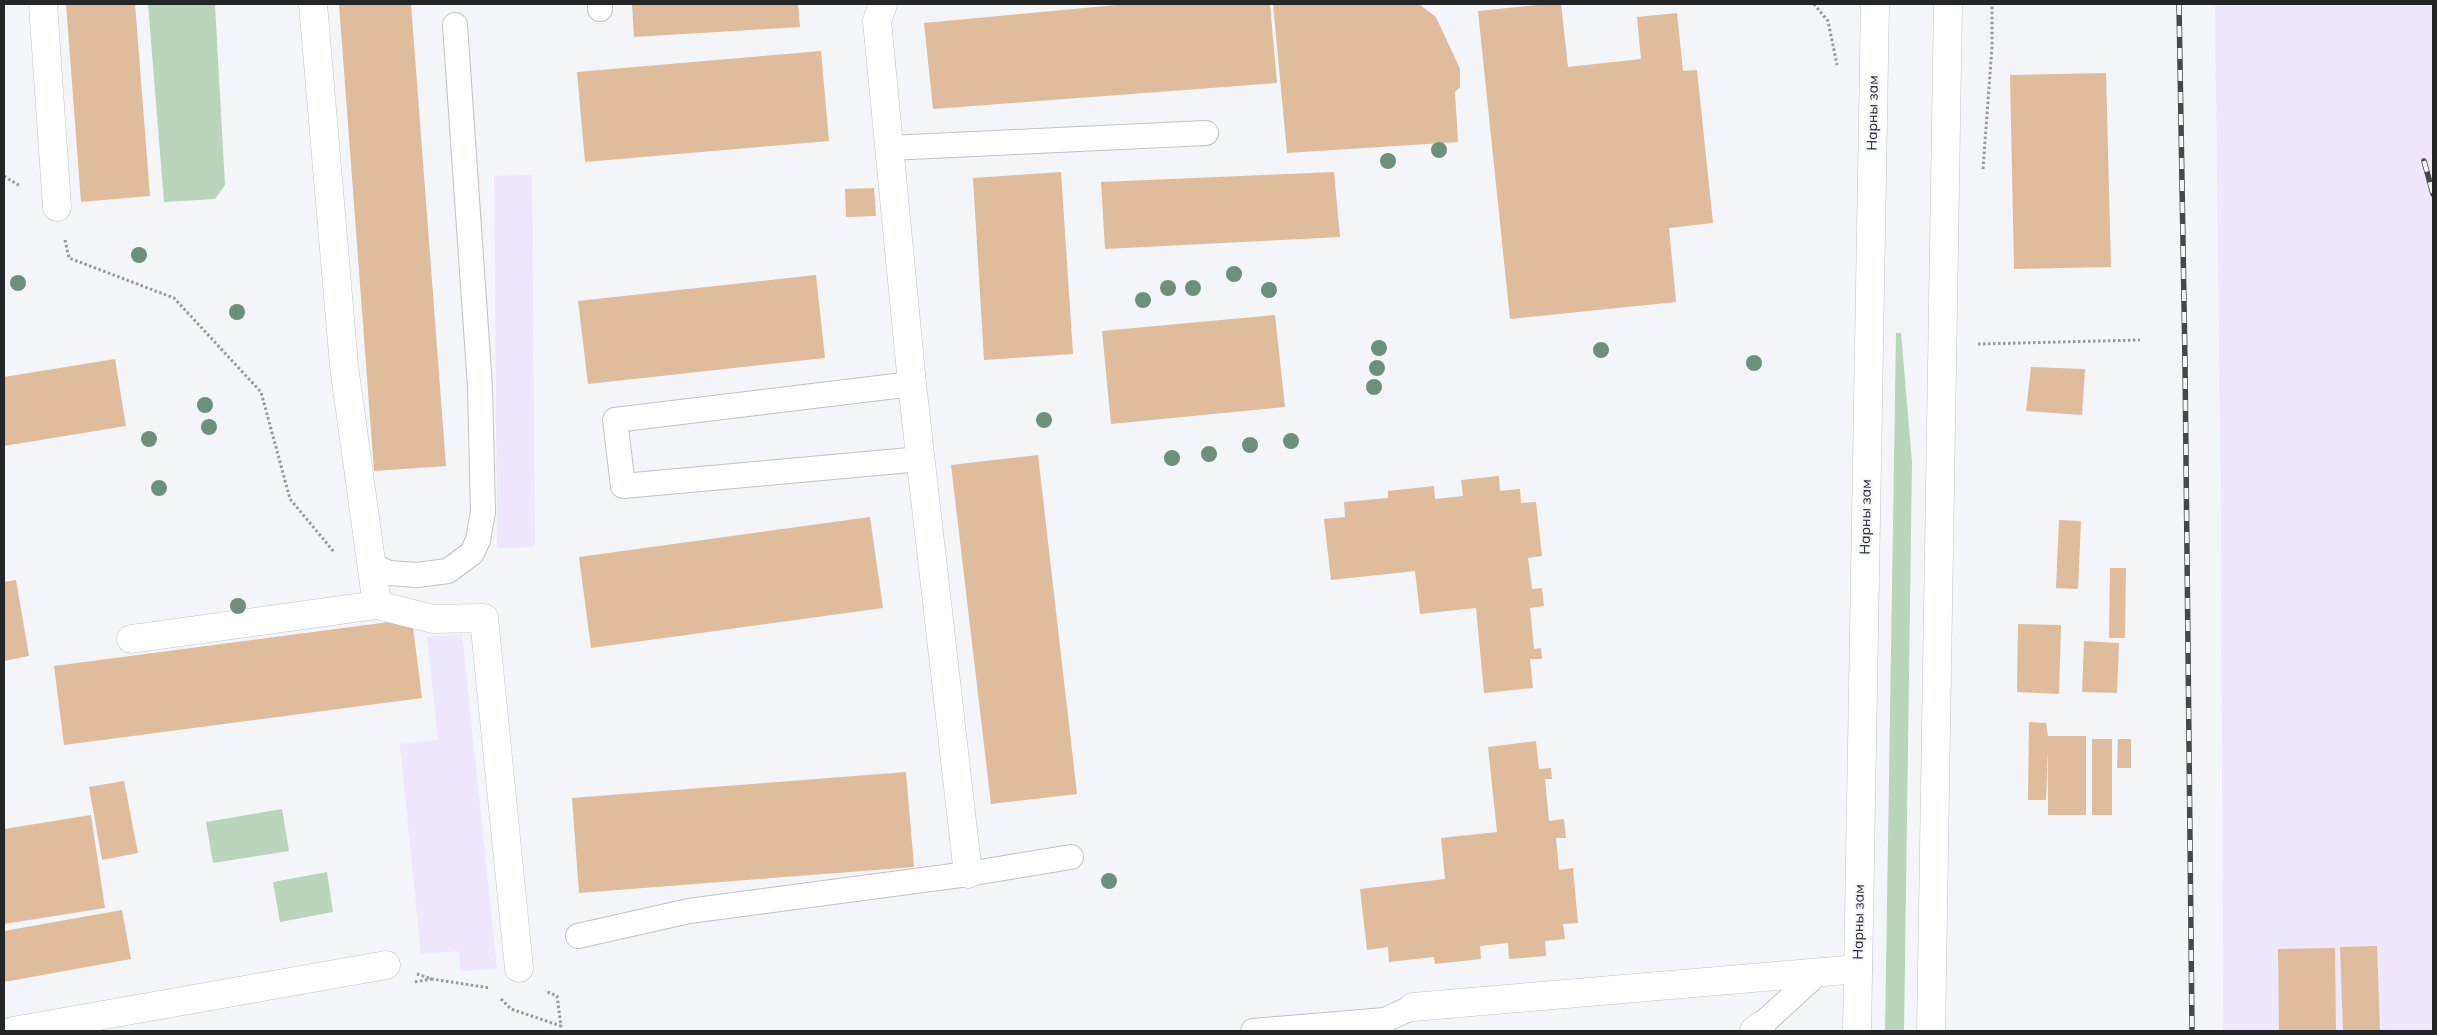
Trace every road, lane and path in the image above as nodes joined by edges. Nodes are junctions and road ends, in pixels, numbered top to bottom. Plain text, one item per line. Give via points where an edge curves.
1 (43, 4) edge
2 (313, 4) edge
3 (883, 4) edge
4 (1874, 4) edge
5 (1948, 4) edge
6 (1992, 4) edge
7 (455, 25) dead end
8 (1992, 47) dead end
9 (1206, 133) dead end
10 (889, 148) junction
11 (4, 176) edge
12 (57, 207) junction
13 (2140, 340) dead end
14 (1972, 344) dead end
15 (912, 384) junction
16 (921, 459) junction
17 (340, 560) dead end
18 (372, 564) junction
19 (377, 605) junction
20 (130, 639) dead end
21 (1071, 857) dead end
22 (968, 874) junction
23 (578, 936) dead end
24 (386, 965) joint
25 (519, 968) dead end
26 (1858, 970) junction
27 (1816, 974) junction
28 (558, 996) dead end
29 (1413, 1007) joint
30 (1758, 1029) edge
31 (14, 1031) edge
32 (1253, 1031) edge
33 (1857, 1031) edge
34 (1930, 1031) edge

1 - 12 street
2 - 18 street via 344,366
3 - 10 street via 877,21
4 - 26 street, Нарны зам
5 - 34 street
6 - 8 path
7 - 18 lane via 480,387 483,512 472,553 448,571 417,576 389,573
9 - 10 lane
10 - 15 street
11 - 12 path
12 - 17 path via 69,258 174,298 261,392 290,499
13 - 14 path
15 - 16 street
15 - 16 lane via 615,420 616,429 623,486
16 - 22 street
18 - 19 street
19 - 20 street
19 - 25 street via 433,619 484,618
21 - 22 lane
22 - 23 lane via 689,911
24 - 28 path via 432,979 490,988 512,1009 560,1026
24 - 31 street
26 - 27 street
26 - 33 street, Нарны зам
27 - 29 street
27 - 30 lane
29 - 32 lane via 1385,1020

